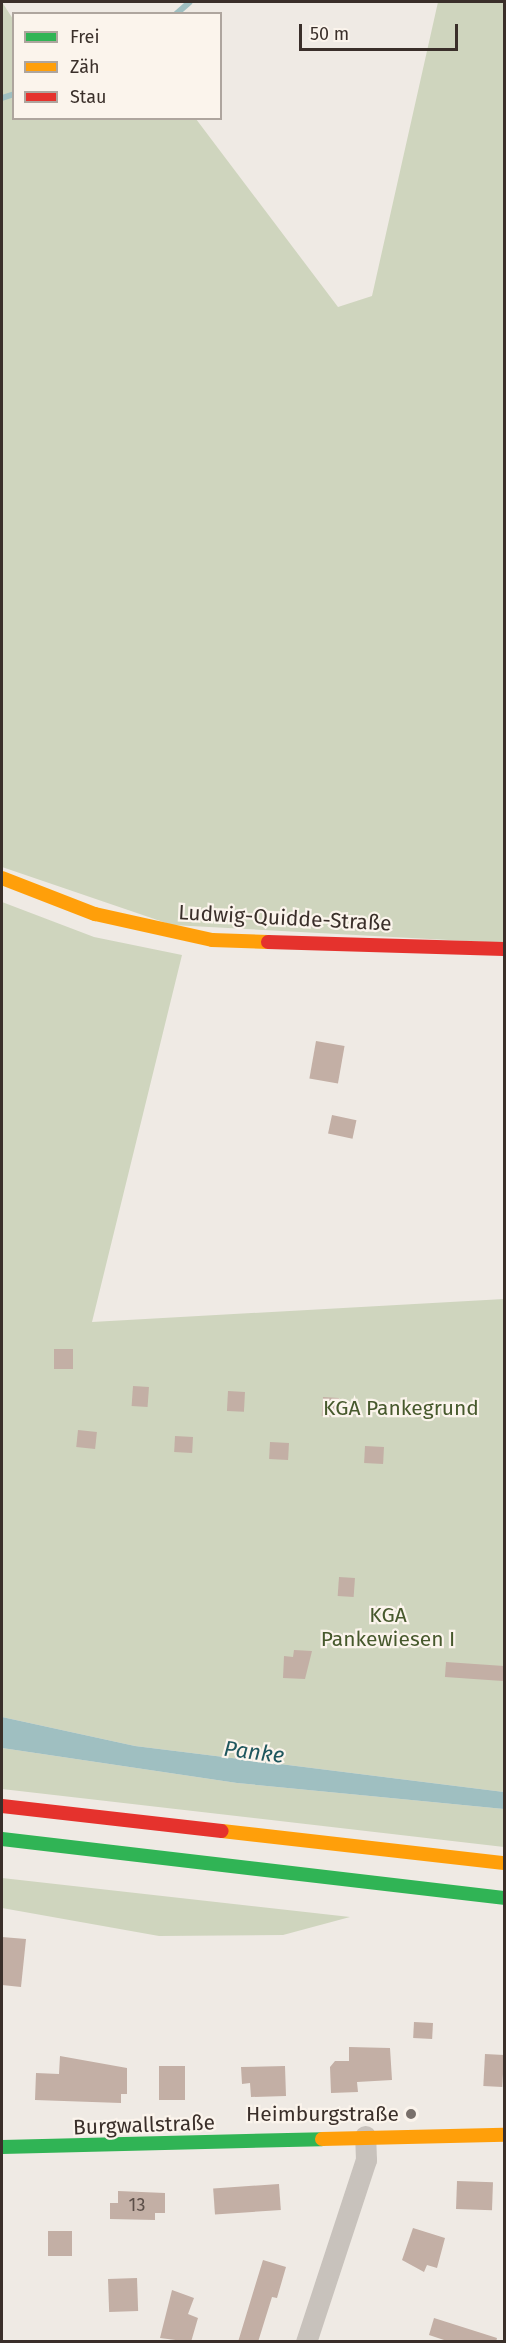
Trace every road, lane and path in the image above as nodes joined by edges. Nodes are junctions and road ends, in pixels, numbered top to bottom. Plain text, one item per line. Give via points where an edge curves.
1 (2, 878) edge
2 (504, 949) edge
3 (2, 1806) edge
4 (2, 1839) edge
5 (504, 1863) edge
6 (504, 1898) edge
7 (504, 2135) edge
8 (365, 2136) junction
9 (2, 2147) edge
10 (306, 2342) edge

1 - 2 main road, Ludwig-Quidde-Straße via 47,891 95,914 212,940
3 - 5 main road
4 - 6 main road
7 - 8 main road, Burgwallstraße
8 - 9 main road, Burgwallstraße via 93,2149
8 - 10 street via 366,2160

